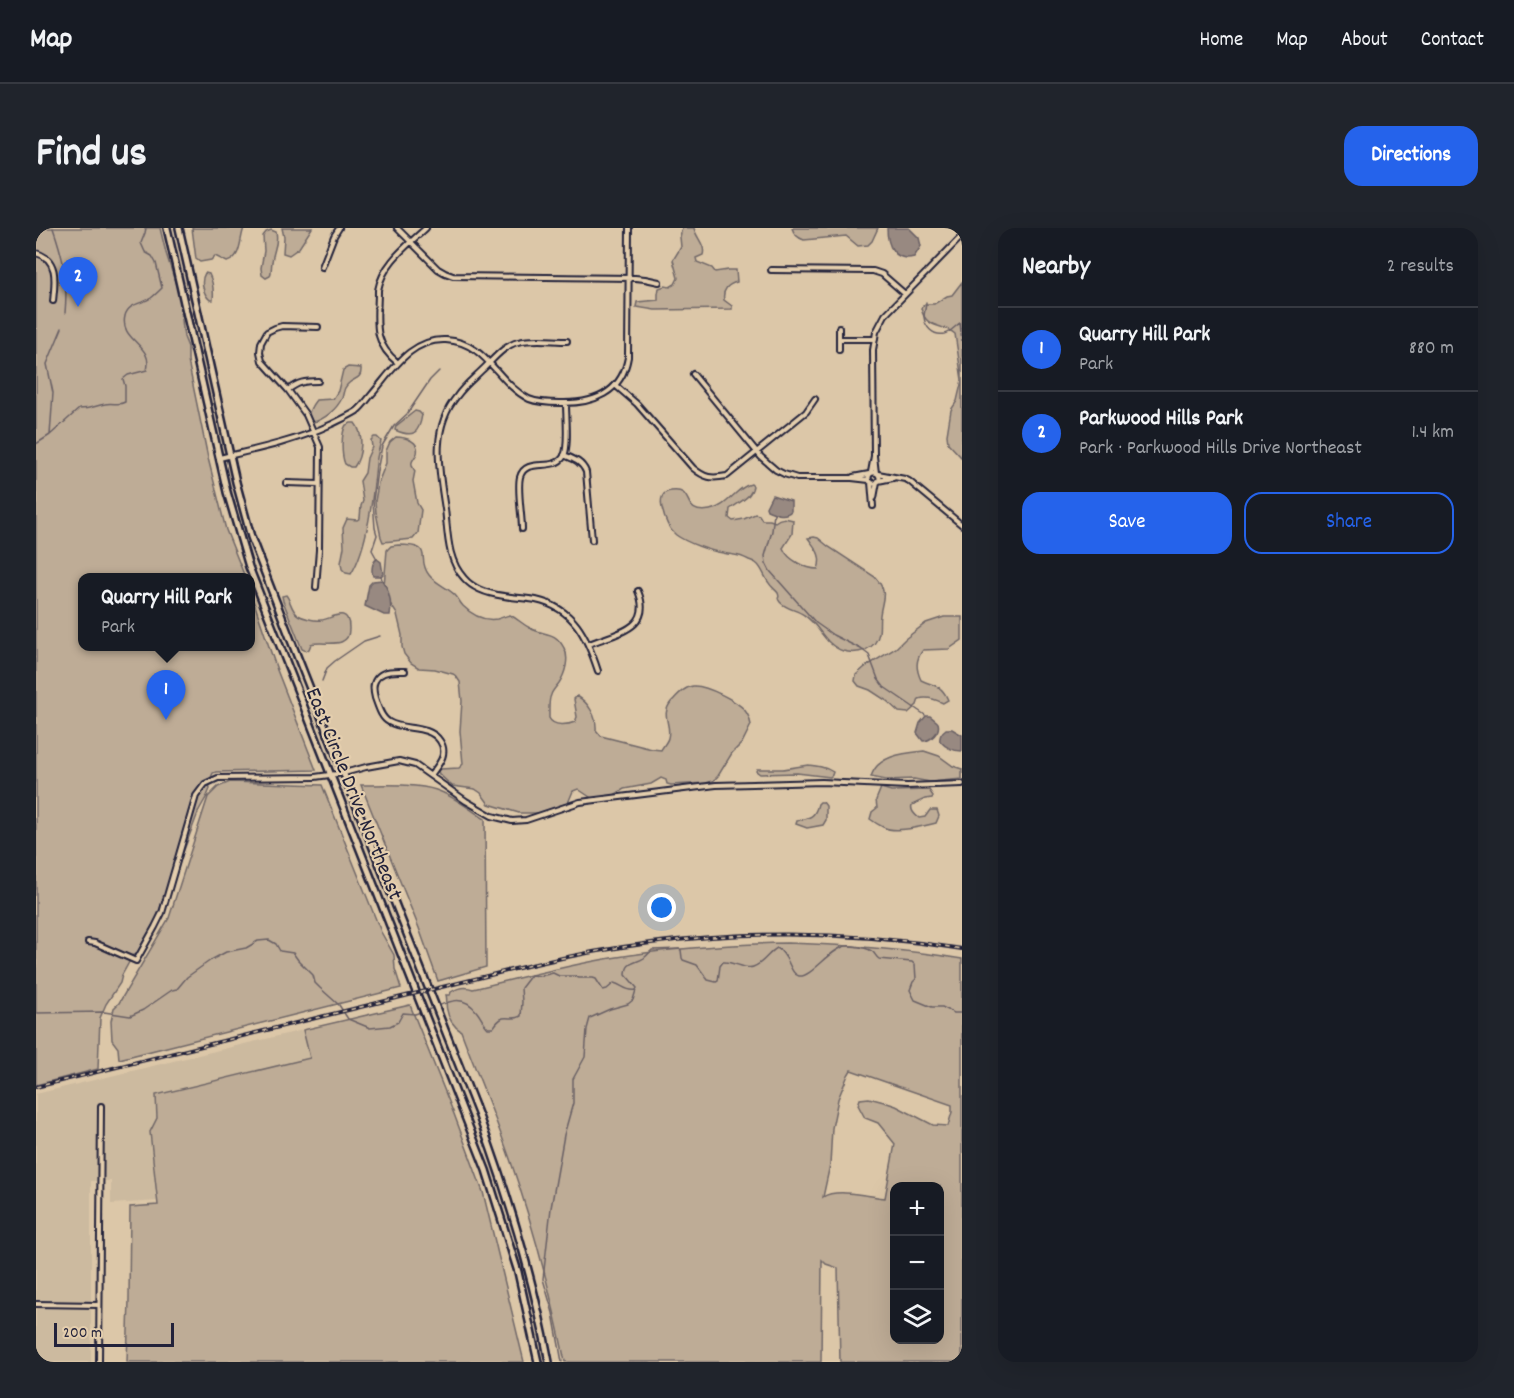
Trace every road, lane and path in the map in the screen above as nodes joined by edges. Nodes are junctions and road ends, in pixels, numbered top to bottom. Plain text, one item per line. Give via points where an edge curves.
1 (167, 228) edge
2 (179, 228) edge
3 (339, 228) edge
4 (397, 228) edge
5 (426, 228) edge
6 (629, 228) edge
7 (962, 237) edge
8 (411, 243) junction
9 (36, 253) edge
10 (322, 267) dead end
11 (771, 270) dead end
12 (629, 278) junction
13 (659, 282) dead end
14 (905, 294) junction
15 (53, 301) dead end
16 (318, 327) dead end
17 (839, 328) dead end
18 (839, 339) junction
19 (874, 339) junction
20 (567, 341) dead end
21 (839, 350) dead end
22 (398, 363) junction
23 (490, 363) junction
24 (693, 374) dead end
25 (318, 381) dead end
26 (615, 385) junction
27 (288, 390) junction
28 (815, 399) dead end
29 (566, 404) junction
30 (315, 432) junction
31 (757, 452) junction
32 (564, 455) junction
33 (230, 456) junction
34 (219, 458) junction
35 (874, 474) junction
36 (852, 478) junction
37 (894, 478) junction
38 (870, 481) junction
39 (877, 481) junction
40 (286, 483) dead end
41 (320, 484) junction
42 (962, 525) edge
43 (522, 529) dead end
44 (592, 540) dead end
45 (251, 573) edge
46 (255, 582) edge
47 (316, 587) dead end
48 (638, 591) dead end
49 (589, 644) junction
50 (405, 671) dead end
51 (598, 671) dead end
52 (344, 773) junction
53 (332, 775) junction
54 (431, 775) junction
55 (962, 784) edge
56 (88, 942) dead end
57 (101, 1106) dead end
58 (36, 1304) edge
59 (99, 1305) junction
60 (99, 1362) edge
61 (538, 1362) edge
62 (549, 1362) edge

1 - 34 main road, East Circle Drive Northeast
2 - 33 main road, East Circle Drive Northeast
3 - 10 street
4 - 8 street
5 - 8 street
6 - 12 street
7 - 14 street
8 - 12 street via 438,269 453,276
8 - 22 street via 387,266 378,290 379,338
9 - 15 street via 45,257 55,272
11 - 14 street via 873,271
12 - 13 street
12 - 26 street via 628,357
14 - 19 street via 885,315
16 - 27 street via 275,328 267,332 261,343 262,361
17 - 18 street
18 - 19 street
18 - 21 street
19 - 35 street
20 - 23 street via 516,342
22 - 23 street via 418,345 445,340 470,346
22 - 30 street via 358,410
23 - 29 street via 528,398
23 - 49 street via 455,398 441,428 438,465 452,560 464,579 484,592 555,607 575,622
24 - 31 street
25 - 27 street via 296,383
26 - 29 street via 592,400
26 - 31 street via 701,475 727,476
27 - 30 street
28 - 31 street via 806,412
29 - 32 street
30 - 33 street
30 - 41 street via 320,447
31 - 36 street via 776,470 791,476
32 - 43 street via 557,463 529,466 521,473
32 - 44 street via 584,466 586,472
33 - 34 street
33 - 52 main road, East Circle Drive Northeast via 260,563
34 - 45 main road, East Circle Drive Northeast
35 - 36 street
35 - 37 street
35 - 38 street via 868,477
35 - 39 street via 879,477
36 - 38 street
37 - 39 street
37 - 42 street via 909,481
38 - 39 street
38 - 39 street via 873,504
40 - 41 street
41 - 47 street
46 - 53 main road, East Circle Drive Northeast
48 - 49 street via 643,606 640,618
49 - 51 street
50 - 54 street via 381,675 373,690 388,722 425,731 440,741 443,757
52 - 53 street
52 - 54 street via 399,761
52 - 62 main road, East Circle Drive Northeast via 491,1149 532,1282
53 - 56 street via 222,778 205,784 194,800 162,913 136,962
53 - 61 main road, East Circle Drive Northeast via 478,1148 518,1272
54 - 55 street via 492,816 512,821 580,802 716,786 822,782
57 - 59 street
58 - 59 street
59 - 60 street

